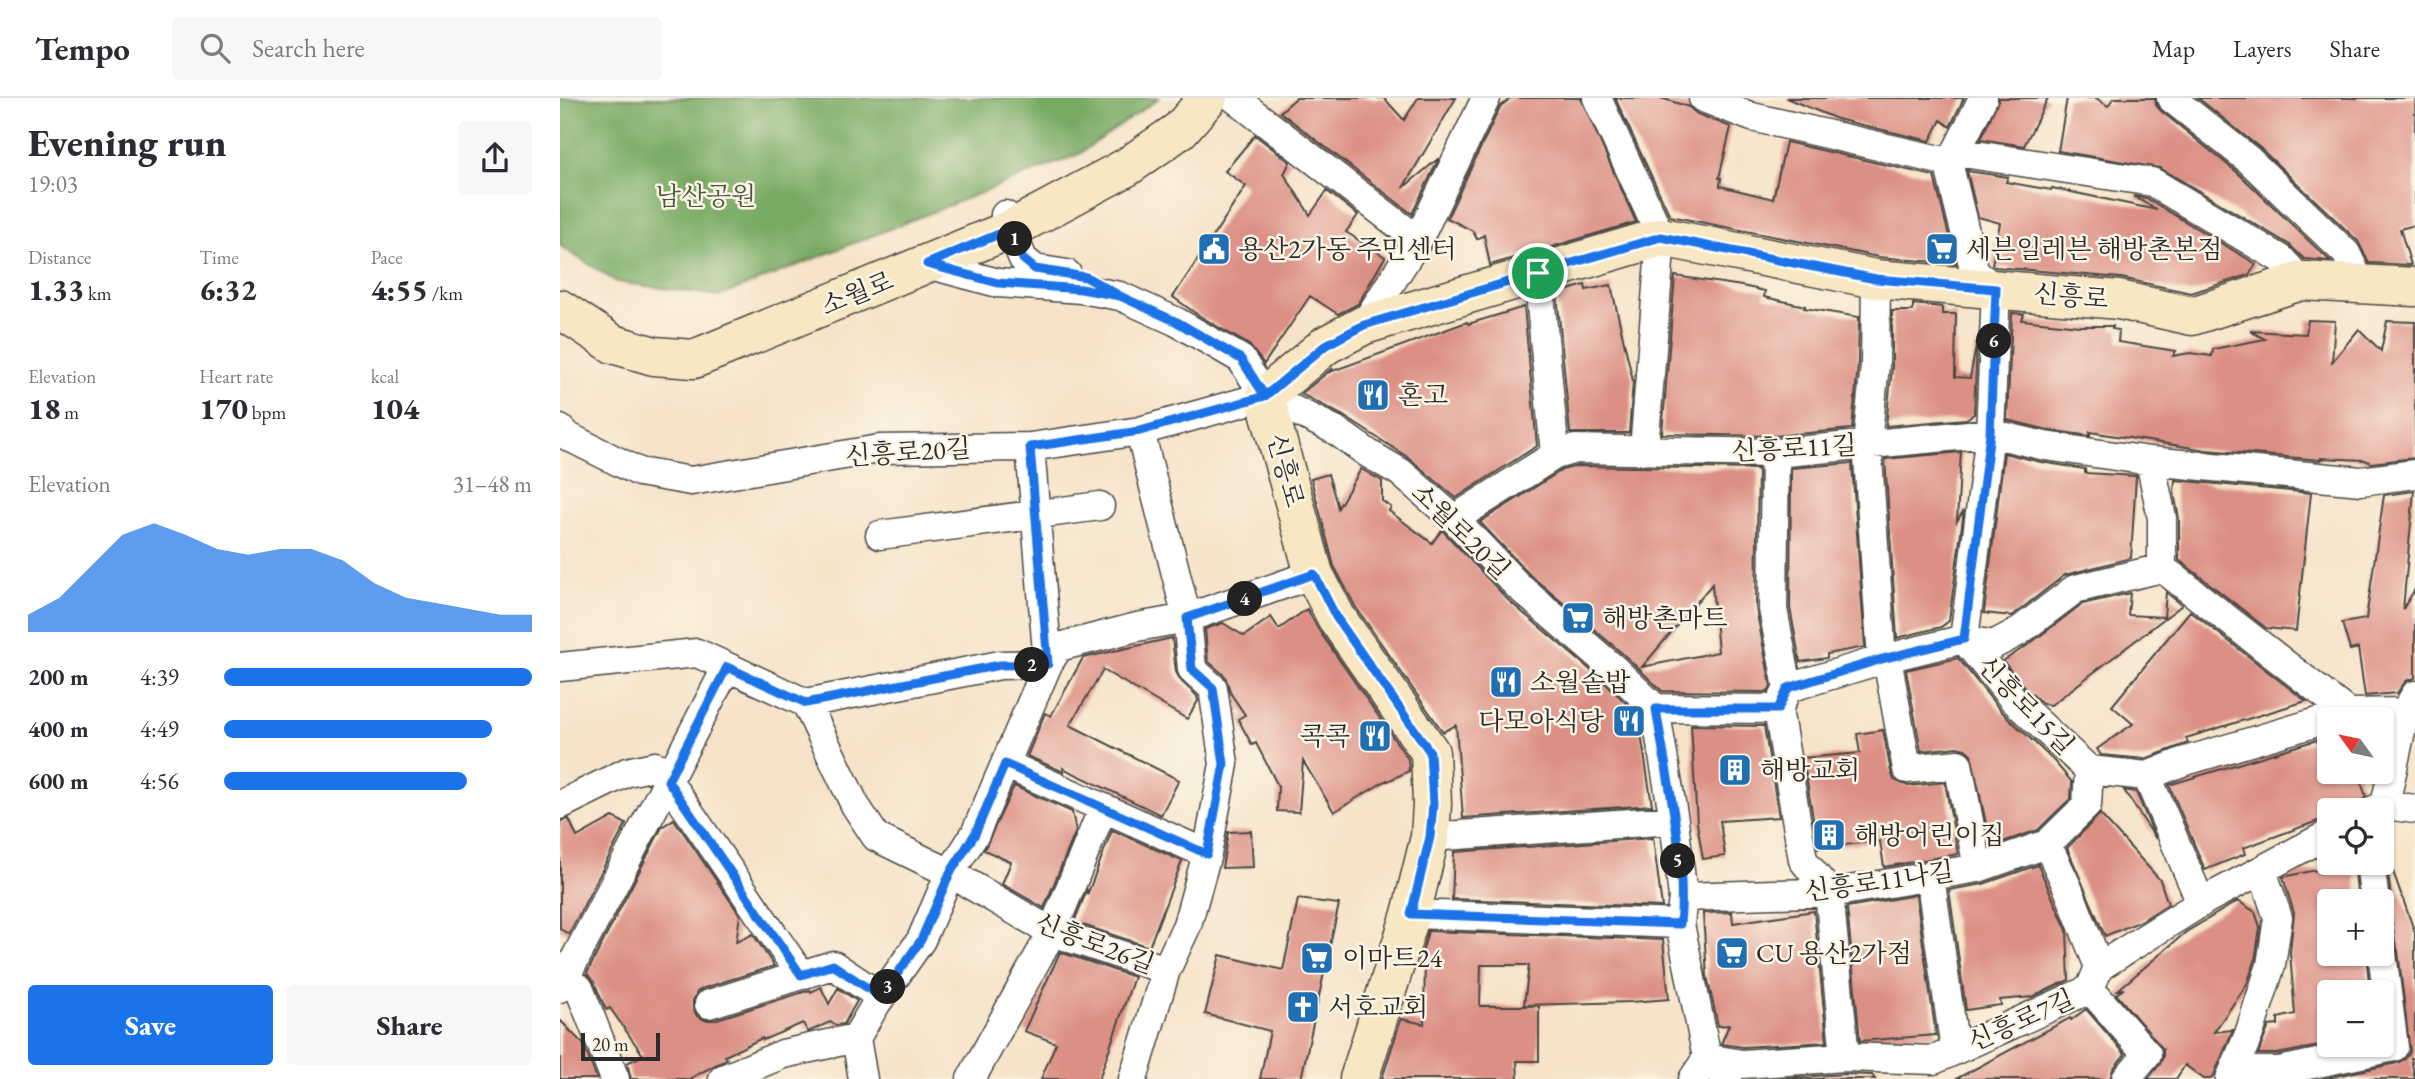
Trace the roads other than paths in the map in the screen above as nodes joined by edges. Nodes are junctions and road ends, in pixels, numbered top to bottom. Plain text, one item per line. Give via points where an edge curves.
1 (1206, 98) edge
2 (1234, 98) edge
3 (1486, 98) edge
4 (1597, 98) edge
5 (1703, 98) edge
6 (1983, 98) edge
7 (2171, 98) edge
8 (1952, 157) junction
9 (1008, 222) junction
10 (1661, 237) junction
11 (1418, 240) junction
12 (927, 264) junction
13 (1538, 273) junction
14 (1876, 279) junction
15 (2301, 281) junction
16 (2361, 284) junction
17 (2415, 287) edge
18 (1996, 289) junction
19 (560, 291) edge
20 (1120, 296) junction
21 (560, 309) edge
22 (1364, 325) junction
23 (1265, 396) junction
24 (560, 429) edge
25 (1140, 431) junction
26 (1990, 433) junction
27 (1867, 444) junction
28 (1030, 447) junction
29 (1644, 450) junction
30 (1775, 453) junction
31 (1555, 455) junction
32 (2150, 461) junction
33 (2415, 474) edge
34 (1100, 506) dead end
35 (1035, 513) junction
36 (1454, 519) junction
37 (880, 535) dead end
38 (2162, 568) junction
39 (1314, 574) junction
40 (1187, 618) junction
41 (1964, 639) junction
42 (1884, 659) junction
43 (1048, 664) junction
44 (560, 667) edge
45 (727, 667) junction
46 (1783, 699) junction
47 (806, 703) junction
48 (2410, 704) edge
49 (2340, 707) edge
50 (2389, 707) edge
51 (1656, 709) junction
52 (2317, 722) edge
53 (1005, 764) junction
54 (2089, 770) junction
55 (670, 776) junction
56 (2147, 776) junction
57 (2382, 798) edge
58 (560, 805) edge
59 (1103, 808) junction
60 (2394, 808) edge
61 (2415, 810) edge
62 (1674, 820) junction
63 (1430, 837) junction
64 (2317, 840) edge
65 (2047, 844) junction
66 (1207, 854) junction
67 (1979, 867) junction
68 (2262, 870) junction
69 (950, 873) junction
70 (1930, 876) junction
71 (1829, 892) junction
72 (2201, 902) junction
73 (1681, 911) junction
74 (1411, 914) junction
75 (1052, 932) junction
76 (2385, 966) edge
77 (1167, 970) junction
78 (801, 975) junction
79 (2095, 978) junction
80 (562, 984) edge
81 (881, 997) junction
82 (709, 1004) dead end
83 (856, 1038) junction
84 (2405, 1045) edge
85 (1955, 1050) junction
86 (1845, 1057) junction
87 (1700, 1068) edge
88 (2232, 1075) edge
89 (615, 1079) edge
90 (723, 1079) edge
91 (863, 1079) edge
92 (971, 1079) edge
93 (1133, 1079) edge
94 (1359, 1079) edge
95 (1728, 1079) edge
96 (2126, 1079) edge

1 - 9 street, 소월로 via 1180,130 1127,167
2 - 11 street
3 - 11 street
4 - 10 street
5 - 8 street via 1752,117
6 - 8 street
7 - 16 street via 2249,160 2346,253
8 - 15 street via 2152,183 2281,259
8 - 18 street via 1975,273
9 - 12 street, 소월로
9 - 19 street, 소월로 via 890,252 731,324 682,340 628,331
9 - 20 street via 1023,259 1035,269 1086,277
10 - 13 street, 신흥로
10 - 14 street, 신흥로
10 - 29 street
11 - 22 street
12 - 20 street via 998,283
12 - 21 street, 소월로 via 694,359 654,356 613,344
13 - 22 street, 신흥로
13 - 31 street
14 - 18 street, 신흥로
14 - 27 street via 1875,365
15 - 16 street, 신흥로
15 - 18 street, 신흥로 via 2192,316 2119,300
16 - 17 street, 신흥로
18 - 26 street, 신흥로15길
20 - 23 street via 1241,359
22 - 23 street, 신흥로 via 1326,345
23 - 25 street, 신흥로20길
23 - 36 street, 소월로20길 via 1335,430 1400,472
23 - 39 street, 신흥로
24 - 28 street, 신흥로20길 via 639,472 691,481 879,449
25 - 28 street, 신흥로20길
25 - 40 street, 신흥로26길
26 - 27 street, 신흥로11길
26 - 32 street, 신흥로11길
26 - 41 street, 신흥로15길
27 - 30 street, 신흥로11길
27 - 42 street
28 - 35 street
29 - 30 street, 신흥로11길
29 - 31 street, 신흥로11길 via 1575,449
30 - 46 street via 1773,609
31 - 36 street, 신흥로11길
32 - 33 street, 신흥로11길 via 2361,481
32 - 38 street via 2162,518
34 - 35 street
35 - 37 street
35 - 43 street
36 - 51 street, 소월로20길 via 1519,587
38 - 41 street via 2074,589 2018,632 1993,645
38 - 49 street
39 - 40 street
39 - 63 street, 신흥로 via 1336,617 1430,752
40 - 43 street via 1059,647
40 - 66 street, 신흥로26길 via 1192,669 1213,688 1224,764
41 - 42 street, 신흥로15길
41 - 54 street, 신흥로15길 via 2014,701
42 - 46 street, 신흥로15길
42 - 67 street via 1907,769 1958,764
43 - 47 street via 1000,665
43 - 53 street
44 - 45 street via 697,653
45 - 47 street
45 - 55 street
46 - 51 street, 신흥로15길
46 - 71 street via 1802,860
47 - 69 street, 신흥로26길 via 855,805 876,837
48 - 50 street
48 - 57 street
51 - 62 street
52 - 56 street
53 - 59 street
53 - 69 street via 975,834
54 - 56 street
54 - 65 street, 신흥로11나길 via 2087,805
55 - 58 street via 655,766 627,772
55 - 78 street
55 - 80 street
56 - 72 street
59 - 66 street
59 - 75 street
60 - 61 street
62 - 63 street
62 - 73 street
63 - 74 street, 신흥로
64 - 68 street, 신흥로7길
65 - 67 street, 신흥로11나길
65 - 79 street via 2067,886
66 - 77 street, 신흥로26길 via 1187,925
67 - 70 street, 신흥로11나길
68 - 72 street, 신흥로7길
68 - 88 street via 2278,918 2271,965
69 - 75 street, 신흥로26길
69 - 81 street via 921,940
70 - 71 street, 신흥로11나길
70 - 85 street
71 - 73 street, 신흥로11나길
71 - 86 street
72 - 79 street, 신흥로7길
73 - 74 street
73 - 87 street
74 - 94 street, 신흥로
75 - 77 street, 신흥로26길
75 - 92 street
76 - 84 street
77 - 93 street, 신흥로26길
78 - 81 street via 833,965
78 - 82 street
79 - 85 street, 신흥로7길
79 - 96 street via 2147,1054
80 - 89 street via 579,988
81 - 83 street
83 - 90 street via 783,1054
83 - 91 street
84 - 88 street via 2279,1071
85 - 86 street, 신흥로7길 via 1934,1060
86 - 87 street, 신흥로7길
87 - 95 street

